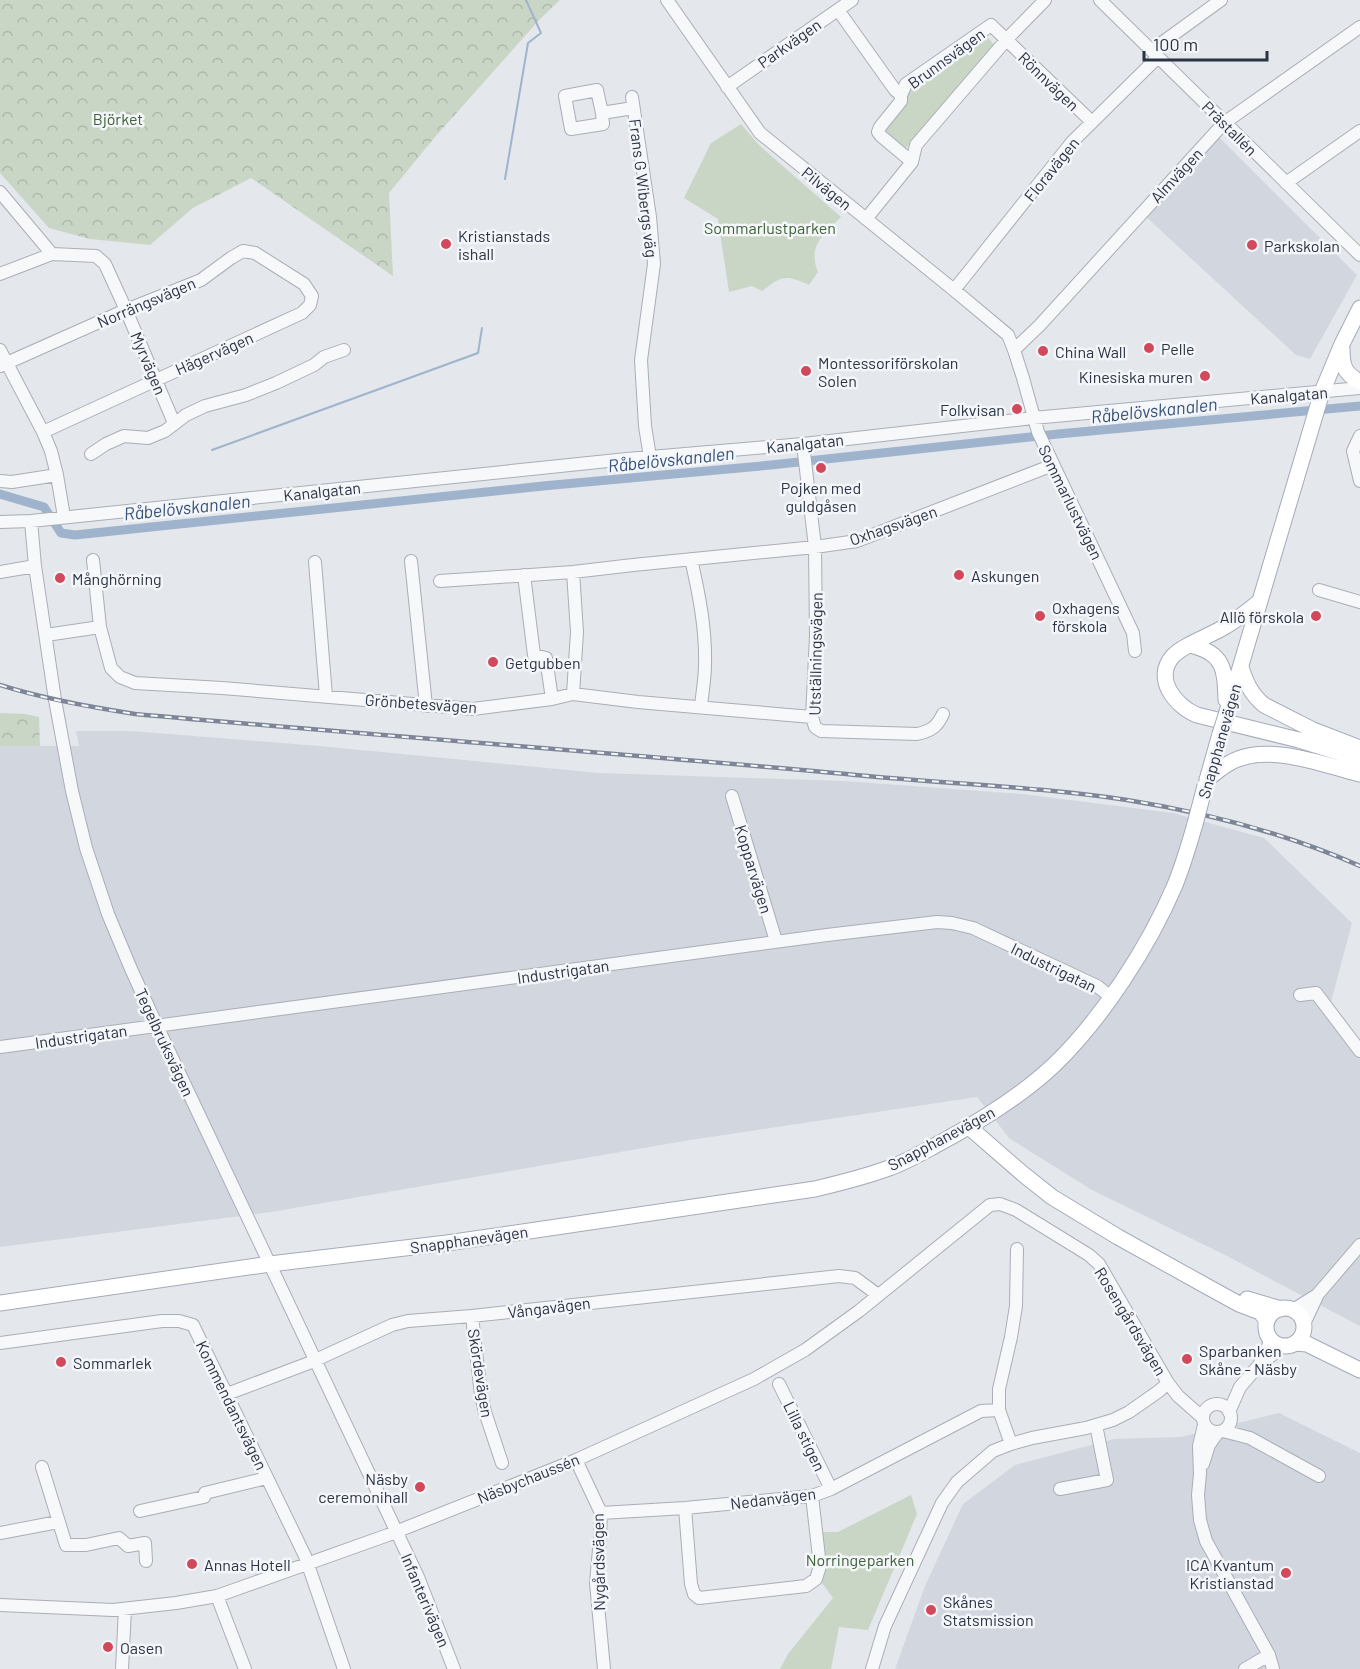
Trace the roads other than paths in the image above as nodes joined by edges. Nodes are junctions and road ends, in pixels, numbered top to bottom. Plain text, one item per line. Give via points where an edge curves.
1 (667, 0) edge
2 (852, 0) edge
3 (1044, 0) edge
4 (1100, 0) edge
5 (1221, 0) edge
6 (838, 10) junction
7 (1360, 27) edge
8 (1007, 39) junction
9 (1156, 55) junction
10 (727, 87) junction
11 (901, 95) junction
12 (602, 113) dead end
13 (1092, 122) junction
14 (1224, 123) junction
15 (1360, 131) edge
16 (912, 162) junction
17 (1286, 183) junction
18 (0, 192) edge
19 (866, 219) junction
20 (52, 254) junction
21 (1360, 255) edge
22 (0, 274) edge
23 (954, 290) junction
24 (312, 296) joint
25 (1360, 308) edge
26 (126, 310) junction
27 (1342, 344) junction
28 (0, 350) edge
29 (344, 350) dead end
30 (1014, 350) junction
31 (3, 364) edge
32 (155, 379) junction
33 (1360, 382) edge
34 (1360, 388) edge
35 (1322, 392) junction
36 (1032, 418) junction
37 (174, 423) junction
38 (42, 432) junction
39 (1360, 436) edge
40 (91, 454) dead end
41 (804, 456) junction
42 (650, 457) junction
43 (1053, 465) junction
44 (57, 475) junction
45 (0, 481) edge
46 (1360, 481) edge
47 (60, 517) junction
48 (36, 520) junction
49 (0, 522) edge
50 (815, 547) junction
51 (691, 559) junction
52 (93, 560) dead end
53 (411, 561) dead end
54 (315, 562) dead end
55 (35, 566) junction
56 (0, 572) edge
57 (573, 572) junction
58 (524, 575) junction
59 (440, 581) dead end
60 (1319, 590) dead end
61 (1260, 601) junction
62 (1360, 602) edge
63 (100, 627) junction
64 (46, 635) junction
65 (1190, 645) junction
66 (1135, 651) dead end
67 (1240, 667) junction
68 (573, 694) junction
69 (326, 696) junction
70 (552, 699) junction
71 (426, 706) junction
72 (701, 707) junction
73 (1227, 712) junction
74 (943, 714) dead end
75 (812, 717) junction
76 (1357, 757) edge
77 (1360, 774) edge
78 (1206, 782) junction
79 (732, 796) dead end
80 (776, 942) junction
81 (1300, 995) dead end
82 (1111, 997) junction
83 (157, 1026) junction
84 (0, 1047) edge
85 (1360, 1051) edge
86 (974, 1124) junction
87 (1000, 1204) joint
88 (1360, 1245) edge
89 (1017, 1248) dead end
90 (1149, 1253) junction
91 (270, 1264) junction
92 (1318, 1294) junction
93 (878, 1295) junction
94 (0, 1303) edge
95 (1287, 1309) junction
96 (472, 1316) junction
97 (1304, 1326) junction
98 (1267, 1330) junction
99 (0, 1343) edge
100 (1288, 1344) junction
101 (315, 1359) junction
102 (1360, 1362) edge
103 (1259, 1365) junction
104 (1360, 1370) edge
105 (1167, 1383) junction
106 (779, 1384) dead end
107 (1240, 1387) junction
108 (227, 1394) junction
109 (1213, 1405) junction
110 (999, 1410) junction
111 (1230, 1414) junction
112 (1204, 1421) junction
113 (1096, 1425) junction
114 (1220, 1431) junction
115 (1250, 1438) junction
116 (1011, 1444) junction
117 (576, 1460) junction
118 (502, 1463) dead end
119 (42, 1467) dead end
120 (1200, 1474) junction
121 (1319, 1476) dead end
122 (267, 1478) junction
123 (831, 1489) junction
124 (1060, 1490) dead end
125 (812, 1496) junction
126 (685, 1508) junction
127 (140, 1511) dead end
128 (601, 1514) junction
129 (58, 1522) junction
130 (396, 1531) junction
131 (0, 1533) edge
132 (146, 1561) dead end
133 (308, 1563) junction
134 (217, 1596) junction
135 (0, 1605) edge
136 (125, 1609) junction
137 (1269, 1655) junction
138 (122, 1669) edge
139 (245, 1669) edge
140 (344, 1669) edge
141 (454, 1669) edge
142 (604, 1669) edge
143 (872, 1669) edge
144 (1245, 1669) edge
145 (1273, 1669) edge

1 - 10 street, Pilvägen
2 - 6 street, Parkvägen
3 - 8 street, Brunnsvägen
4 - 9 street, Prästallén
5 - 9 street, Floravägen via 1163,42
6 - 10 street, Parkvägen
6 - 11 street
7 - 14 street, Almvägen
8 - 11 street, Brunnsvägen via 992,25 906,84
8 - 13 street, Rönnvägen
8 - 16 street, Brunnsvägen via 916,145
9 - 13 street, Floravägen
9 - 14 street, Prästallén
10 - 19 street, Pilvägen via 760,134
11 - 16 street, Brunnsvägen via 901,101 878,132
12 - 42 street, Frans G Wibergs väg via 632,103 650,217 654,264 641,360
13 - 23 street, Floravägen
14 - 17 street, Prästallén
14 - 30 street, Almvägen
15 - 17 street
16 - 19 street, Brunnsvägen
17 - 21 street, Prästallén
18 - 20 street
19 - 23 street, Pilvägen
20 - 22 street
20 - 26 street, Myrvägen via 96,256 105,264
23 - 30 street, Pilvägen via 1008,335
24 - 26 street, Norrängsvägen via 304,284 255,254 243,251 201,280
24 - 32 street, Hägervägen via 302,314
25 - 27 main road, Snapphanevägen
26 - 31 street, Norrängsvägen
26 - 32 street, Myrvägen
27 - 33 main road via 1343,364
27 - 35 main road, Snapphanevägen
28 - 31 street
29 - 37 street via 276,383 205,406
30 - 36 street, Sommarlustvägen
31 - 38 street
32 - 37 street, Myrvägen
32 - 38 street, Hägervägen
34 - 35 street, Kanalgatan
35 - 36 street, Kanalgatan
35 - 61 main road, Snapphanevägen
36 - 41 street, Kanalgatan
36 - 43 street, Sommarlustvägen
37 - 40 street via 148,438 124,436
38 - 44 street
39 - 46 street via 1353,452
41 - 42 street, Kanalgatan
41 - 50 street, Utställningsvägen
42 - 47 street, Kanalgatan
43 - 50 street, Oxhagsvägen via 857,541
43 - 66 street, Sommarlustvägen via 1133,633
44 - 45 street
44 - 47 street
47 - 48 street, Kanalgatan
48 - 49 street, Kanalgatan
48 - 55 street, Tegelbruksvägen
50 - 51 street, Oxhagsvägen
50 - 75 street, Utställningsvägen
51 - 57 street, Oxhagsvägen
51 - 72 street via 704,629
52 - 63 street, Grönbetesvägen
53 - 71 street
54 - 69 street
55 - 56 street
55 - 64 street, Tegelbruksvägen
57 - 58 street, Oxhagsvägen
57 - 68 street via 577,632
58 - 59 street, Oxhagsvägen
58 - 70 street via 534,656 546,658
60 - 62 street
61 - 65 main road via 1233,622
61 - 67 main road, Snapphanevägen
63 - 64 street
63 - 69 street, Grönbetesvägen via 111,668 135,683
64 - 83 street, Tegelbruksvägen via 72,791 86,848 108,914
65 - 73 main road via 1212,652 1221,664
65 - 76 main road via 1175,654 1166,670 1169,692 1183,708
67 - 73 main road, Snapphanevägen
67 - 76 main road via 1248,687 1264,705
68 - 70 street, Grönbetesvägen
68 - 72 street, Grönbetesvägen
69 - 71 street, Grönbetesvägen
70 - 71 street, Grönbetesvägen via 473,709
72 - 75 street, Grönbetesvägen
73 - 78 main road, Snapphanevägen, bridge
74 - 75 street, Utställningsvägen via 938,725 917,734 821,731
77 - 78 main road via 1294,757 1248,755 1231,762
78 - 82 main road, Snapphanevägen, bridge via 1166,905
79 - 80 street, Kopparvägen
80 - 82 street, Industrigatan via 952,923 973,928 1097,986
80 - 83 street, Industrigatan
81 - 85 street via 1316,993
82 - 86 main road, Snapphanevägen via 1053,1065
83 - 84 street, Industrigatan
83 - 91 street, Tegelbruksvägen
86 - 90 main road via 1052,1197
86 - 91 main road, Snapphanevägen via 892,1167 815,1189 447,1243
87 - 93 street, Näsbychaussén via 990,1205
87 - 105 street, Rosengårdsvägen via 1016,1210 1099,1264
88 - 92 street
89 - 110 street via 1016,1306 999,1389
90 - 95 main road via 1251,1300
90 - 98 main road via 1260,1312 1266,1319
91 - 94 main road, Snapphanevägen
91 - 101 street, Tegelbruksvägen
92 - 95 street
92 - 97 street
93 - 96 street, Vångavägen via 855,1278 839,1276
93 - 117 street, Näsbychaussén via 775,1368
95 - 97 main road via 1298,1313
95 - 98 main road via 1270,1316
96 - 101 street, Vångavägen via 392,1325
96 - 118 street, Skördevägen via 484,1412
97 - 100 main road via 1302,1334
97 - 102 main road
98 - 100 main road via 1270,1338
98 - 103 street via 1270,1342
99 - 108 street, Kommendantsvägen via 179,1321 193,1325
100 - 103 street
100 - 104 main road via 1307,1344
101 - 108 street, Vångavägen
101 - 130 street, Tegelbruksvägen
103 - 107 street
105 - 109 street, Rosengårdsvägen
105 - 112 street, Rosengårdsvägen
105 - 113 street via 1129,1412
106 - 123 street, Lilla stigen
107 - 109 street
107 - 111 street
108 - 122 street, Kommendantsvägen
109 - 111 street via 1221,1405
109 - 112 street via 1205,1410
110 - 116 street
110 - 123 street, Nedanvägen via 974,1414
111 - 114 street via 1229,1425
111 - 115 street
112 - 114 street via 1210,1430
112 - 120 street via 1199,1446
113 - 116 street
113 - 124 street via 1107,1480
114 - 115 street
114 - 120 street via 1209,1445
115 - 121 street
116 - 143 street via 993,1451 957,1482 942,1503 885,1626
117 - 128 street, Nygårdsvägen
117 - 130 street, Näsbychaussén
119 - 129 street
120 - 137 street via 1200,1520 1206,1541
122 - 127 street
122 - 133 street, Kommendantsvägen
123 - 125 street, Nedanvägen
125 - 126 street, Nedanvägen
125 - 126 street via 820,1566 816,1580 806,1586 699,1598 691,1584
126 - 128 street, Nedanvägen
128 - 142 street, Nygårdsvägen via 596,1583
129 - 131 street
129 - 132 street via 66,1545 119,1538 128,1546 145,1543
130 - 133 street, Näsbychaussén
130 - 141 street, Infanterivägen
133 - 134 street, Näsbychaussén
133 - 140 street, Kommendantsvägen
134 - 136 street, Näsbychaussén
134 - 139 street
135 - 136 street, Näsbychaussén
136 - 138 street
137 - 144 street
137 - 145 street

